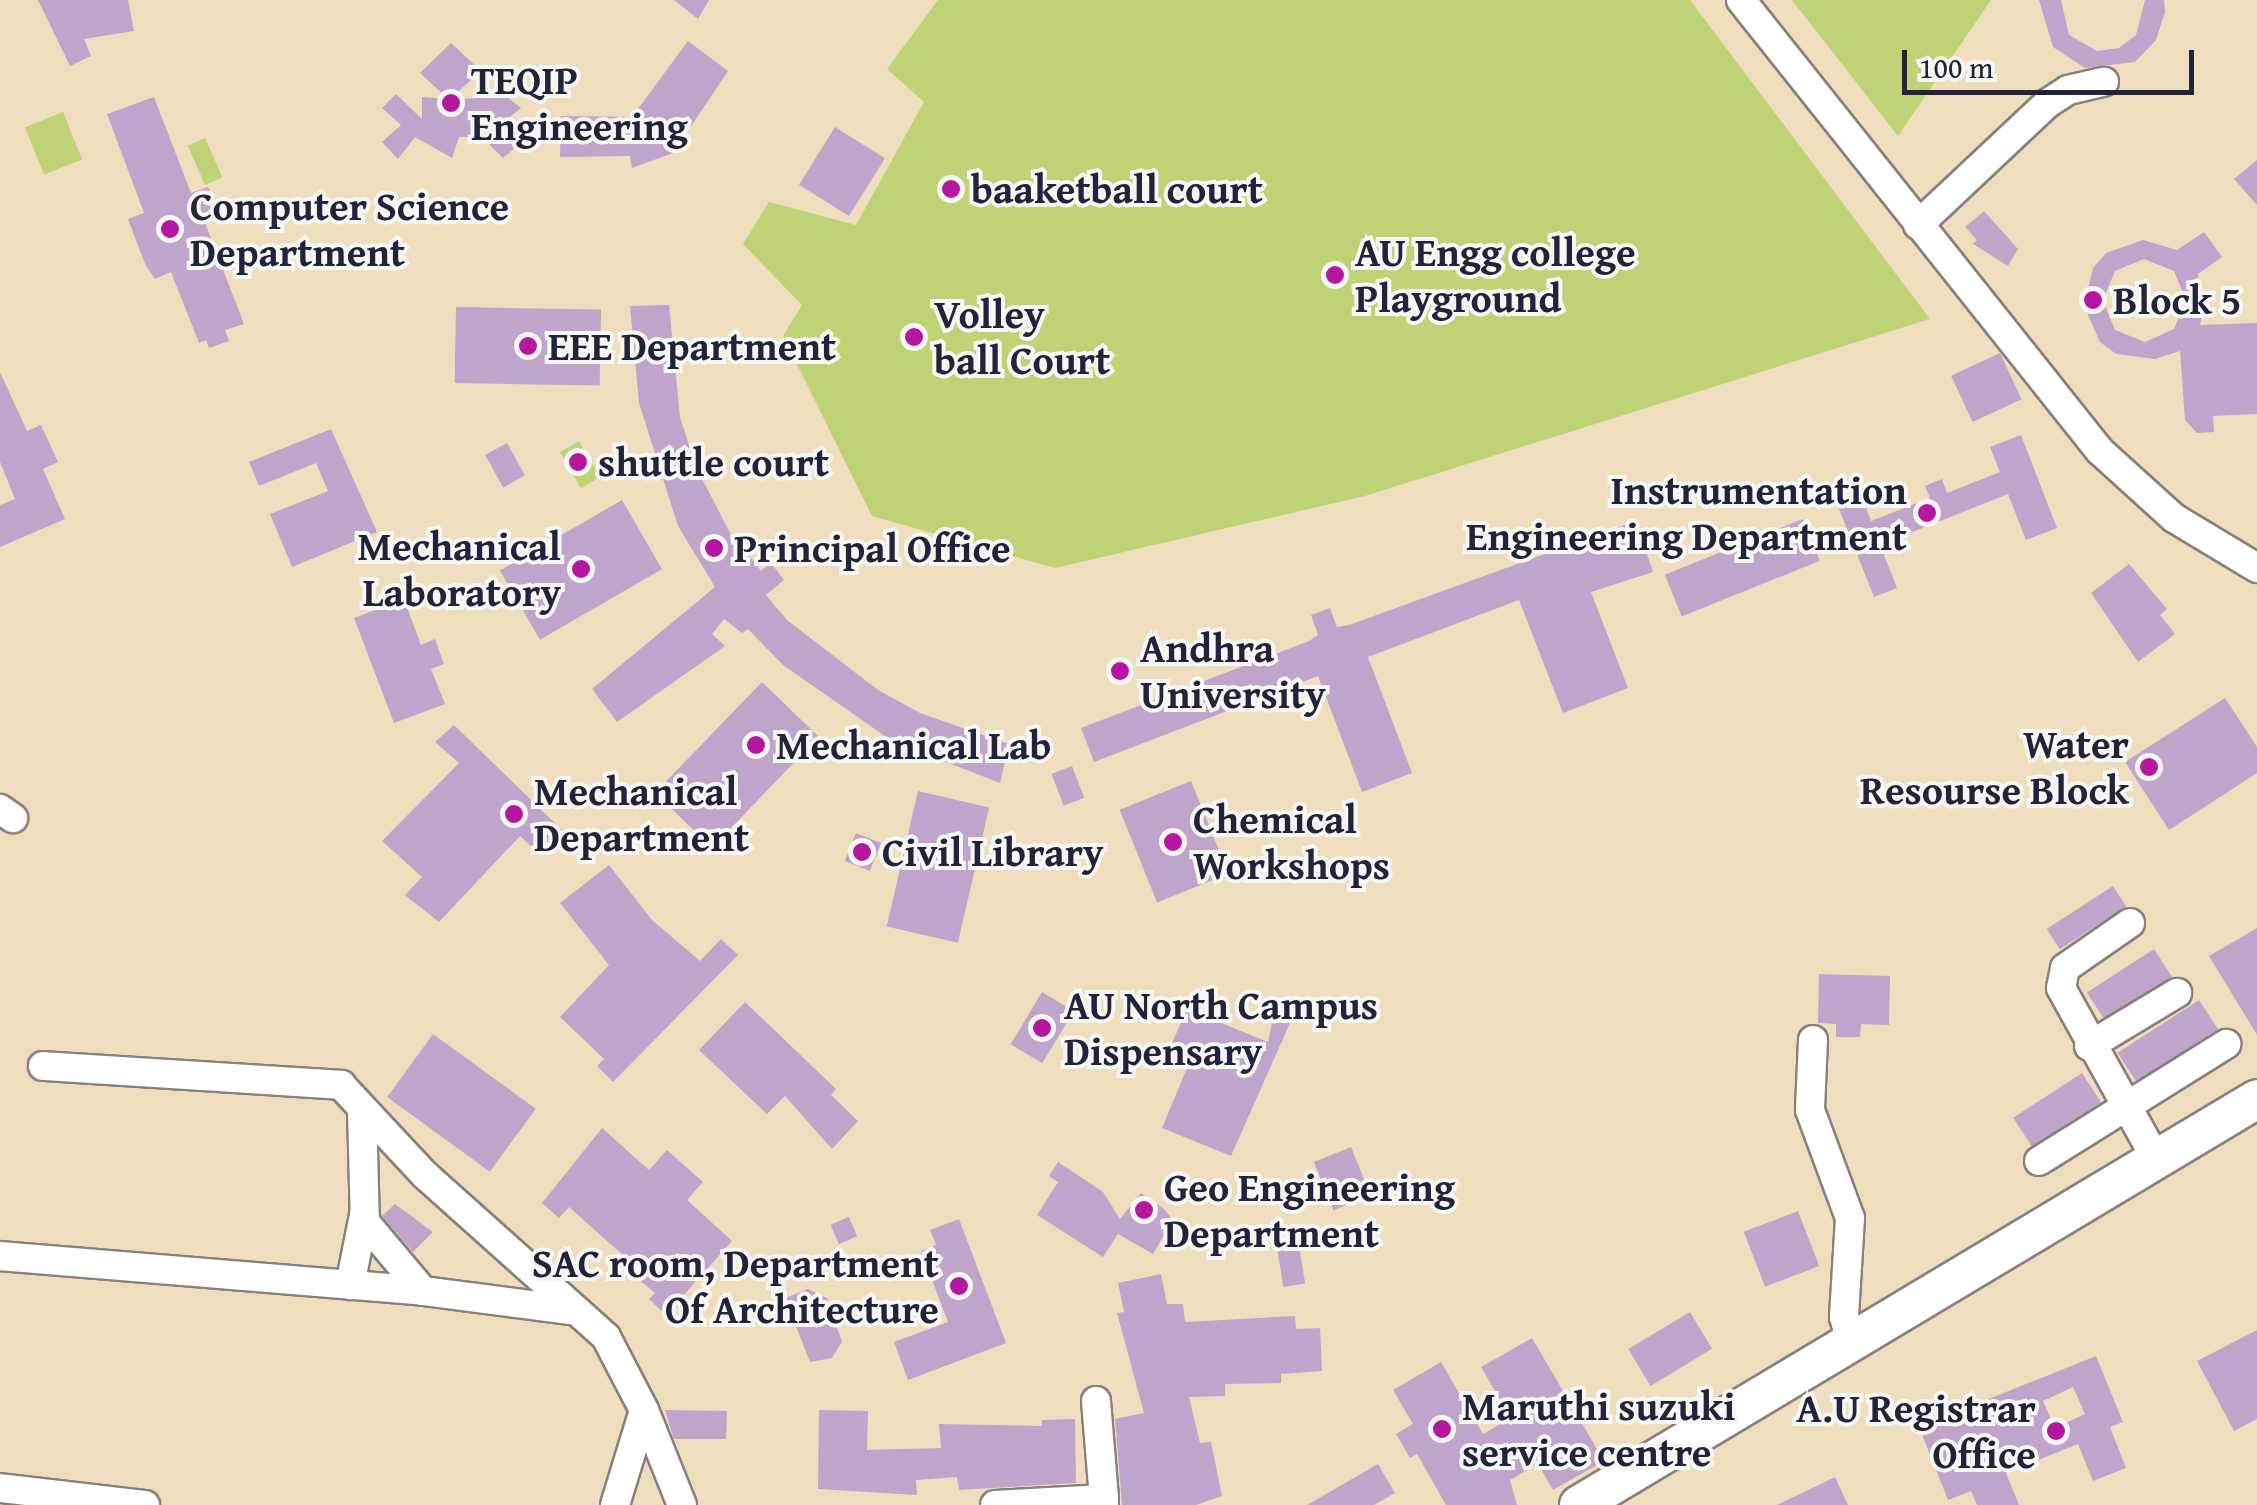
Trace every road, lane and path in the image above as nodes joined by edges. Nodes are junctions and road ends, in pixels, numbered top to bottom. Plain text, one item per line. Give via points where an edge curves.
1 (1741, 0) edge
2 (2104, 82) dead end
3 (1918, 225) junction
4 (2257, 568) edge
5 (2130, 924) dead end
6 (2177, 994) dead end
7 (1813, 1040) dead end
8 (2226, 1044) dead end
9 (2089, 1046) junction
10 (42, 1066) dead end
11 (2257, 1099) edge
12 (2126, 1107) junction
13 (362, 1111) junction
14 (2257, 1124) edge
15 (2039, 1162) dead end
16 (2158, 1162) junction
17 (364, 1215) junction
18 (0, 1256) edge
19 (350, 1285) junction
20 (423, 1291) junction
21 (576, 1312) junction
22 (1852, 1345) junction
23 (1096, 1401) dead end
24 (644, 1410) junction
25 (0, 1488) edge
26 (1104, 1502) edge
27 (146, 1505) edge
28 (615, 1505) edge
29 (682, 1505) edge
30 (995, 1505) edge
31 (1579, 1505) edge
32 (1621, 1505) edge

1 - 3 street
2 - 3 street via 2048,103
3 - 4 street via 2123,474 2174,518
5 - 9 street via 2061,977
6 - 9 street
7 - 22 street via 1810,1110 1850,1218 1844,1317
8 - 12 street
9 - 12 street
10 - 13 street via 321,1080 354,1094
11 - 16 main road
12 - 15 street
12 - 16 street
13 - 17 street
13 - 21 street
14 - 32 main road
16 - 22 main road
17 - 19 street
17 - 20 street via 381,1246
18 - 19 street
19 - 20 street
20 - 21 street
21 - 24 street via 624,1362
22 - 31 main road
23 - 26 street
24 - 28 street
24 - 29 street
25 - 27 street
26 - 30 street

